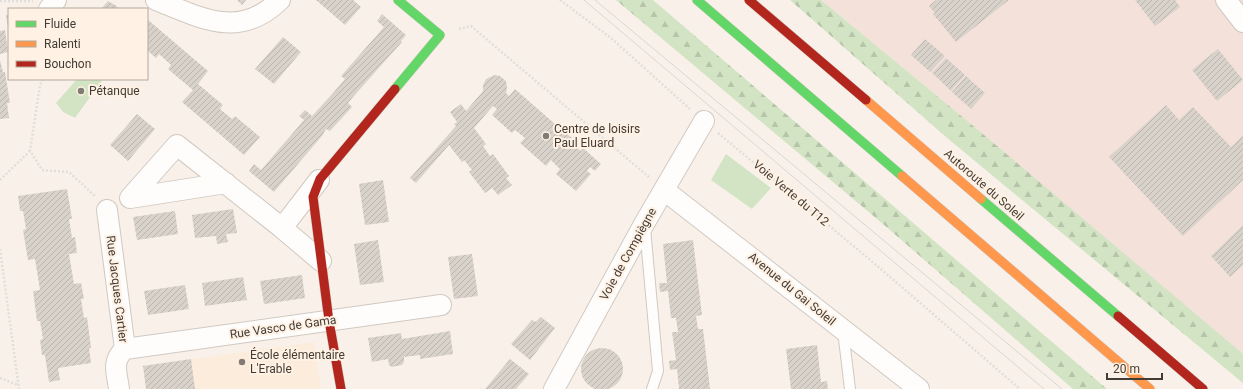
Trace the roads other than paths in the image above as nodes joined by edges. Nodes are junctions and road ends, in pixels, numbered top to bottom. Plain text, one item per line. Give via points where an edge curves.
1 (56, 0) edge
2 (156, 0) edge
3 (280, 0) edge
4 (398, 0) edge
5 (697, 0) edge
6 (749, 0) edge
7 (1226, 0) edge
8 (50, 8) edge
9 (1243, 22) edge
10 (704, 121) road end
11 (320, 179) junction
12 (226, 183) dead end
13 (664, 190) junction
14 (107, 210) road end
15 (644, 224) junction
16 (282, 228) junction
17 (321, 260) junction
18 (441, 305) dead end
19 (329, 321) junction
20 (843, 330) junction
21 (125, 349) junction
22 (119, 389) edge
23 (341, 389) edge
24 (554, 389) edge
25 (652, 389) edge
26 (850, 389) edge
27 (919, 389) edge
28 (1150, 389) edge
29 (1203, 389) edge

1 - 8 street
2 - 3 street via 210,22 231,23 250,20 267,12
4 - 11 main road via 440,35
5 - 28 main road
6 - 29 main road, Autoroute du Soleil
7 - 9 street
10 - 13 street, Voie de Compiègne
11 - 16 street
11 - 17 main road via 313,196
12 - 16 street
13 - 15 street, Voie de Compiègne
13 - 20 street, Avenue du Gai Soleil
14 - 21 street, Rue Jacques Cartier
15 - 24 street, Voie de Compiègne
15 - 25 lane via 658,371
16 - 17 street
17 - 19 main road
18 - 19 street, Rue Vasco de Gama
19 - 21 street, Rue Vasco de Gama
19 - 23 main road
20 - 26 lane
20 - 27 street, Avenue du Gai Soleil
21 - 22 street, Rue Jacques Cartier via 115,362

